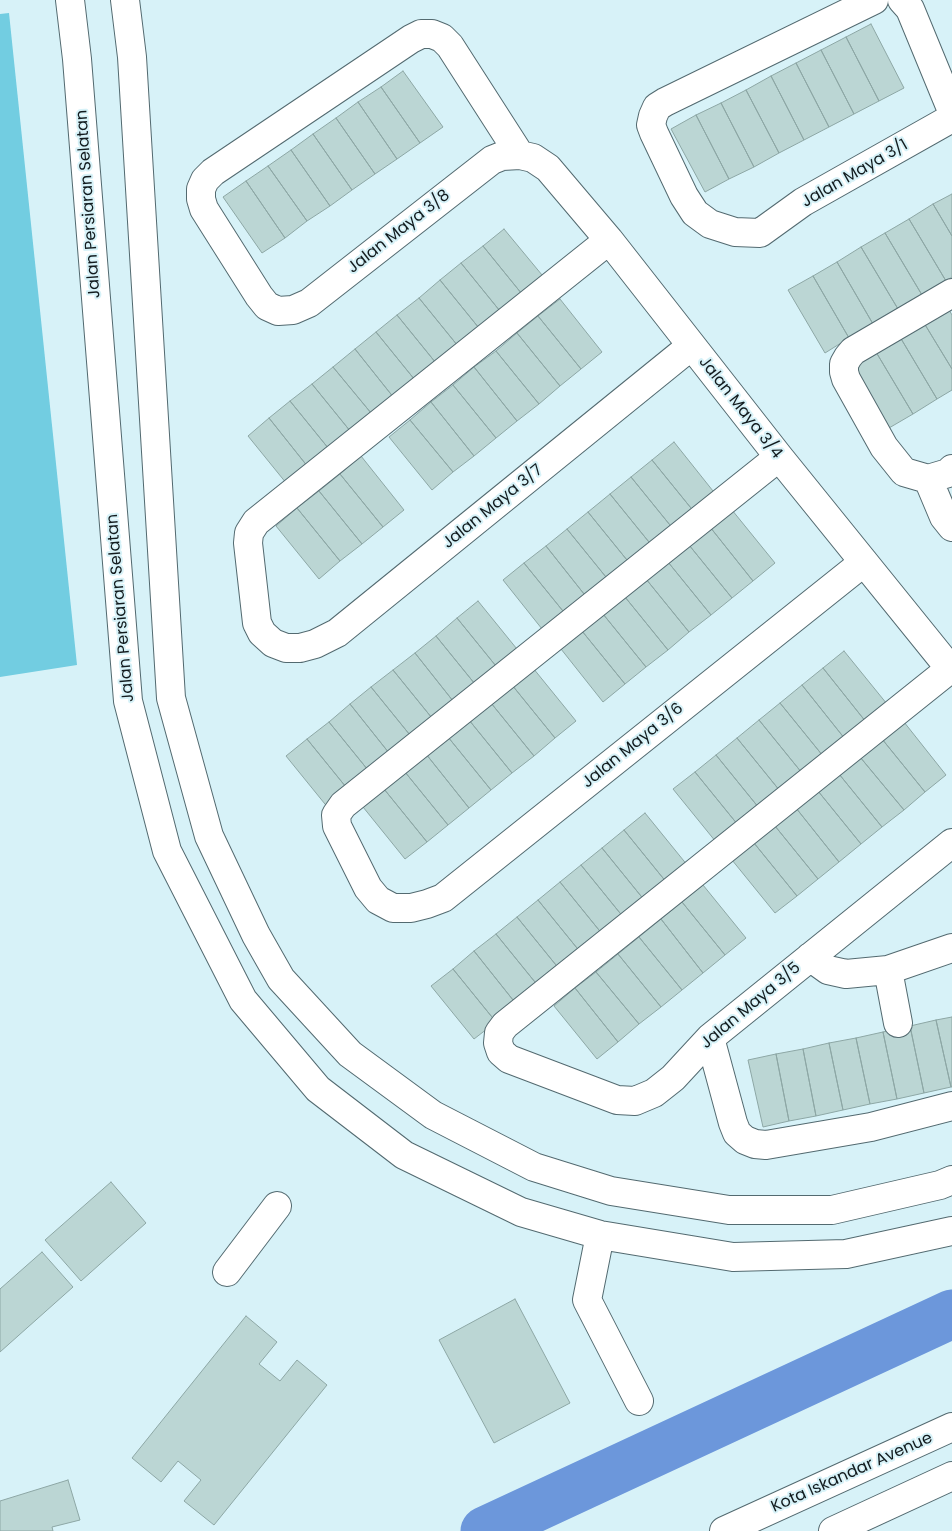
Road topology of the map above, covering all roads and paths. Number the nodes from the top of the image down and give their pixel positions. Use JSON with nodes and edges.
{"nodes":[{"id":1,"x":70,"y":0,"type":"edge"},
{"id":2,"x":125,"y":0,"type":"edge"},
{"id":3,"x":874,"y":0,"type":"edge"},
{"id":4,"x":902,"y":0,"type":"edge"},
{"id":5,"x":952,"y":111,"type":"edge"},
{"id":6,"x":952,"y":118,"type":"edge"},
{"id":7,"x":520,"y":155,"type":"junction"},
{"id":8,"x":609,"y":240,"type":"junction"},
{"id":9,"x":952,"y":293,"type":"edge"},
{"id":10,"x":692,"y":346,"type":"junction"},
{"id":11,"x":779,"y":457,"type":"junction"},
{"id":12,"x":943,"y":474,"type":"edge"},
{"id":13,"x":952,"y":527,"type":"edge"},
{"id":14,"x":864,"y":562,"type":"junction"},
{"id":15,"x":951,"y":670,"type":"edge"},
{"id":16,"x":952,"y":843,"type":"edge"},
{"id":17,"x":952,"y":948,"type":"edge"},
{"id":18,"x":810,"y":957,"type":"junction"},
{"id":19,"x":888,"y":970,"type":"junction"},
{"id":20,"x":898,"y":1023,"type":"dead end"},
{"id":21,"x":710,"y":1038,"type":"junction"},
{"id":22,"x":952,"y":1106,"type":"edge"},
{"id":23,"x":952,"y":1180,"type":"edge"},
{"id":24,"x":276,"y":1206,"type":"dead end"},
{"id":25,"x":952,"y":1231,"type":"edge"},
{"id":26,"x":600,"y":1235,"type":"junction"},
{"id":27,"x":227,"y":1272,"type":"dead end"},
{"id":28,"x":640,"y":1401,"type":"dead end"},
{"id":29,"x":952,"y":1427,"type":"edge"},
{"id":30,"x":952,"y":1476,"type":"edge"},
{"id":31,"x":724,"y":1531,"type":"edge"},
{"id":32,"x":833,"y":1531,"type":"edge"}],
"edges":[{"from":1,"to":26,"type":"main road","name":"Jalan Persiaran Selatan"},
{"from":2,"to":23,"type":"main road"},
{"from":3,"to":6,"type":"main road","name":"Jalan Maya 3/1"},
{"from":4,"to":5,"type":"main road"},
{"from":7,"to":7,"type":"main road","name":"Jalan Maya 3/8"},
{"from":7,"to":8,"type":"main road","name":"Jalan Maya 3/4"},
{"from":8,"to":10,"type":"main road","name":"Jalan Maya 3/4"},
{"from":8,"to":10,"type":"main road","name":"Jalan Maya 3/7"},
{"from":9,"to":12,"type":"main road"},
{"from":10,"to":11,"type":"main road","name":"Jalan Maya 3/4"},
{"from":11,"to":14,"type":"main road","name":"Jalan Maya 3/4"},
{"from":11,"to":14,"type":"main road","name":"Jalan Maya 3/6"},
{"from":12,"to":13,"type":"main road"},
{"from":14,"to":15,"type":"main road","name":"Jalan Maya 3/4"},
{"from":15,"to":21,"type":"main road","name":"Jalan Maya 3/5"},
{"from":16,"to":18,"type":"main road","name":"Jalan Maya 3/5"},
{"from":17,"to":19,"type":"main road","name":"Jalan Maya 3/5"},
{"from":18,"to":19,"type":"main road","name":"Jalan Maya 3/5"},
{"from":18,"to":21,"type":"main road","name":"Jalan Maya 3/5"},
{"from":19,"to":20,"type":"main road"},
{"from":21,"to":22,"type":"main road"},
{"from":24,"to":27,"type":"main road"},
{"from":25,"to":26,"type":"main road","name":"Jalan Persiaran Selatan"},
{"from":26,"to":28,"type":"main road"},
{"from":29,"to":31,"type":"main road","name":"Kota Iskandar Avenue"},
{"from":30,"to":32,"type":"main road"}]}
